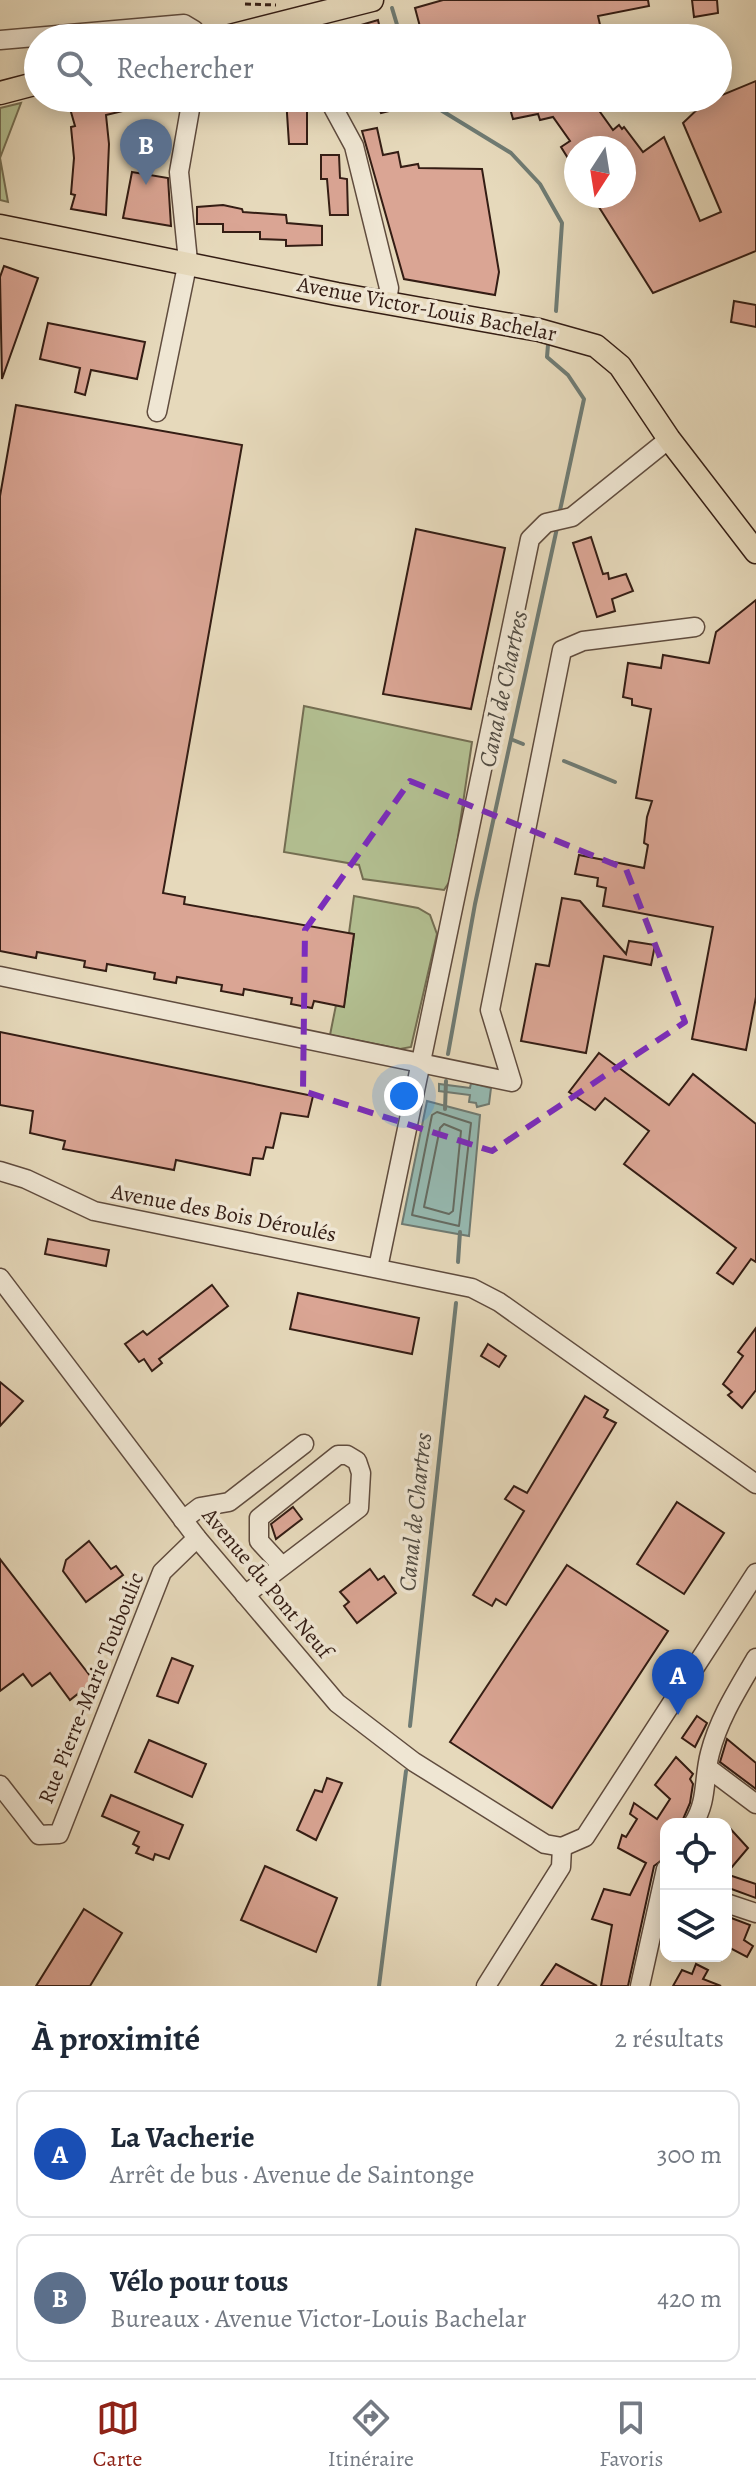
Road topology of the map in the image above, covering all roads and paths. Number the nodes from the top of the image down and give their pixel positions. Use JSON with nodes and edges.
{"nodes":[{"id":1,"x":372,"y":0,"type":"edge"},
{"id":2,"x":245,"y":4,"type":"dead end"},
{"id":3,"x":290,"y":21,"type":"edge"},
{"id":4,"x":24,"y":38,"type":"edge"},
{"id":5,"x":0,"y":40,"type":"edge"},
{"id":6,"x":24,"y":87,"type":"edge"},
{"id":7,"x":0,"y":93,"type":"edge"},
{"id":8,"x":190,"y":112,"type":"edge"},
{"id":9,"x":336,"y":112,"type":"edge"},
{"id":10,"x":0,"y":226,"type":"edge"},
{"id":11,"x":188,"y":261,"type":"junction"},
{"id":12,"x":387,"y":302,"type":"junction"},
{"id":13,"x":157,"y":412,"type":"dead end"},
{"id":14,"x":669,"y":439,"type":"junction"},
{"id":15,"x":756,"y":552,"type":"edge"},
{"id":16,"x":695,"y":627,"type":"dead end"},
{"id":17,"x":0,"y":976,"type":"edge"},
{"id":18,"x":420,"y":1064,"type":"junction"},
{"id":19,"x":0,"y":1171,"type":"edge"},
{"id":20,"x":378,"y":1268,"type":"junction"},
{"id":21,"x":0,"y":1278,"type":"edge"},
{"id":22,"x":304,"y":1444,"type":"dead end"},
{"id":23,"x":756,"y":1484,"type":"edge"},
{"id":24,"x":229,"y":1502,"type":"junction"},
{"id":25,"x":259,"y":1518,"type":"junction"},
{"id":26,"x":183,"y":1520,"type":"junction"},
{"id":27,"x":197,"y":1538,"type":"junction"},
{"id":28,"x":282,"y":1566,"type":"junction"},
{"id":29,"x":756,"y":1573,"type":"edge"},
{"id":30,"x":245,"y":1595,"type":"junction"},
{"id":31,"x":756,"y":1658,"type":"edge"},
{"id":32,"x":708,"y":1768,"type":"junction"},
{"id":33,"x":0,"y":1785,"type":"edge"},
{"id":34,"x":756,"y":1804,"type":"edge"},
{"id":35,"x":697,"y":1818,"type":"edge"},
{"id":36,"x":562,"y":1847,"type":"junction"},
{"id":37,"x":662,"y":1890,"type":"edge"},
{"id":38,"x":732,"y":1905,"type":"edge"},
{"id":39,"x":756,"y":1913,"type":"edge"},
{"id":40,"x":486,"y":1986,"type":"edge"},
{"id":41,"x":640,"y":1986,"type":"edge"}],
"edges":[{"from":1,"to":3,"type":"main road"},
{"from":2,"to":3,"type":"path"},
{"from":4,"to":5,"type":"street"},
{"from":6,"to":7,"type":"main road"},
{"from":8,"to":11,"type":"street"},
{"from":9,"to":12,"type":"street"},
{"from":10,"to":11,"type":"main road","name":"Avenue Victor-Louis Bachelar"},
{"from":11,"to":12,"type":"main road","name":"Avenue Victor-Louis Bachelar"},
{"from":11,"to":13,"type":"street"},
{"from":12,"to":14,"type":"main road","name":"Avenue Victor-Louis Bachelar"},
{"from":14,"to":15,"type":"main road","name":"Avenue Victor-Louis Bachelar"},
{"from":14,"to":18,"type":"street"},
{"from":16,"to":18,"type":"street"},
{"from":17,"to":18,"type":"street"},
{"from":18,"to":20,"type":"street"},
{"from":19,"to":20,"type":"street","name":"Avenue des Bois Déroulés"},
{"from":20,"to":23,"type":"street","name":"Avenue des Bois Déroulés"},
{"from":21,"to":26,"type":"street","name":"Avenue du Pont Neuf"},
{"from":22,"to":24,"type":"street"},
{"from":24,"to":25,"type":"street"},
{"from":24,"to":26,"type":"street"},
{"from":25,"to":28,"type":"street"},
{"from":25,"to":28,"type":"street"},
{"from":26,"to":27,"type":"street","name":"Avenue du Pont Neuf"},
{"from":27,"to":30,"type":"street","name":"Avenue du Pont Neuf"},
{"from":27,"to":33,"type":"street","name":"Rue Pierre-Marie Touboulic"},
{"from":28,"to":30,"type":"street"},
{"from":29,"to":36,"type":"street"},
{"from":30,"to":36,"type":"street","name":"Avenue du Pont Neuf"},
{"from":31,"to":32,"type":"street"},
{"from":32,"to":34,"type":"street"},
{"from":32,"to":35,"type":"street"},
{"from":36,"to":40,"type":"street"},
{"from":37,"to":41,"type":"street"},
{"from":38,"to":39,"type":"street"}]}
